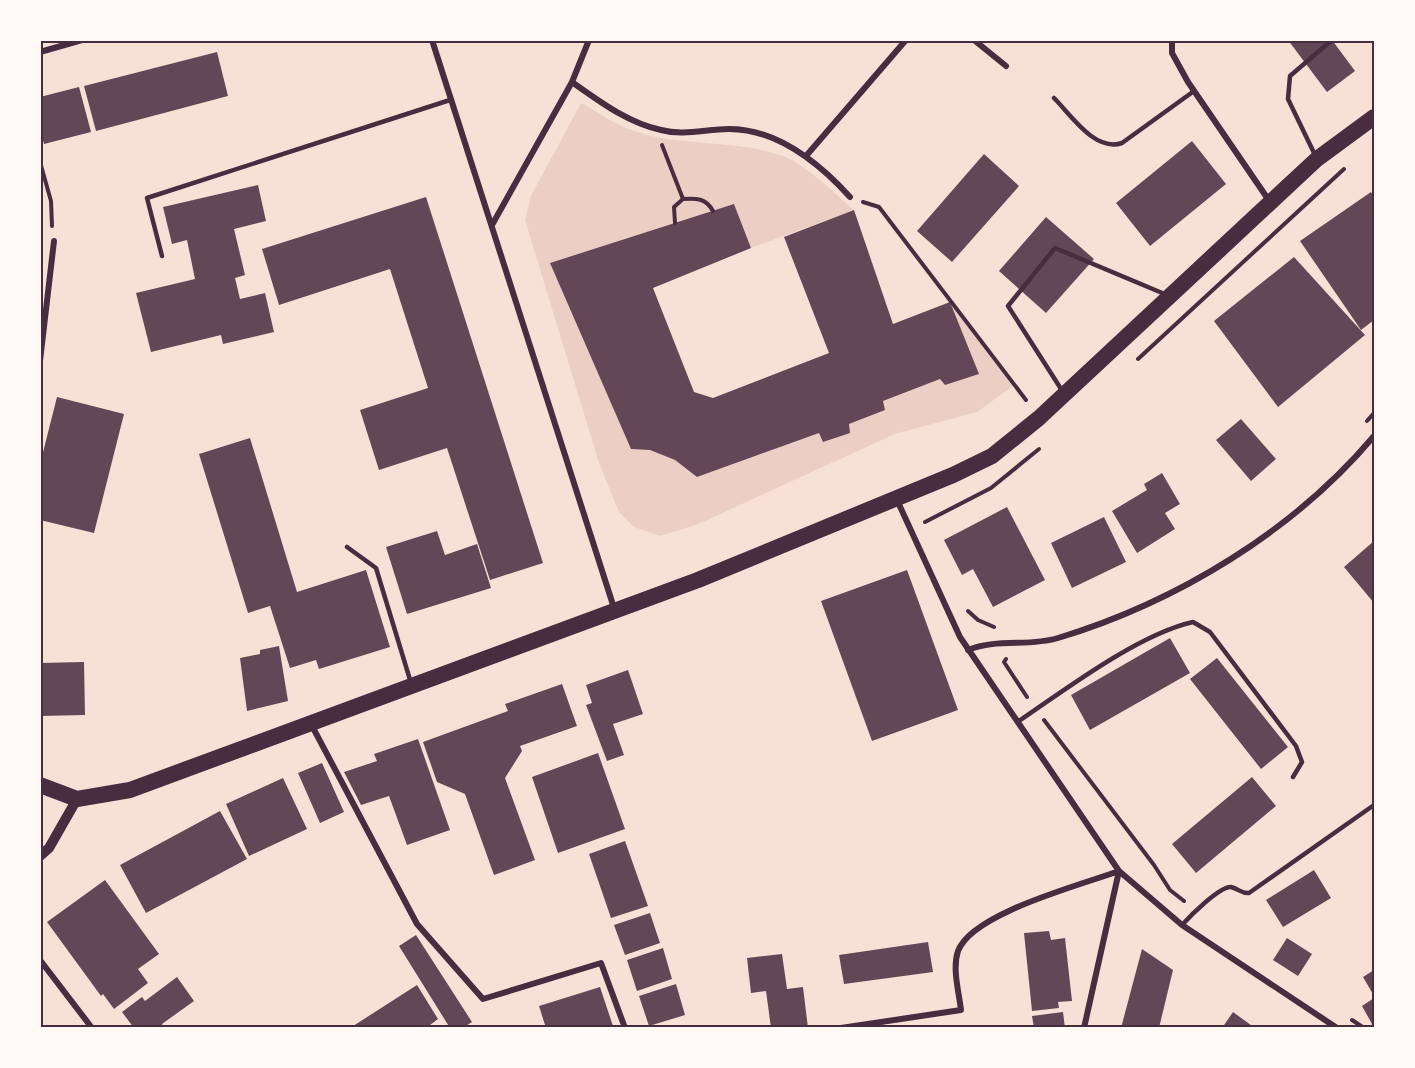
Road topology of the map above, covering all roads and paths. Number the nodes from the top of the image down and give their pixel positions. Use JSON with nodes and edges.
{"nodes":[{"id":1,"x":82,"y":40,"type":"edge"},
{"id":2,"x":432,"y":40,"type":"edge"},
{"id":3,"x":589,"y":40,"type":"edge"},
{"id":4,"x":906,"y":40,"type":"edge"},
{"id":5,"x":974,"y":40,"type":"edge"},
{"id":6,"x":1172,"y":40,"type":"edge"},
{"id":7,"x":1332,"y":40,"type":"edge"},
{"id":8,"x":40,"y":52,"type":"edge"},
{"id":9,"x":1006,"y":66,"type":"dead end"},
{"id":10,"x":572,"y":82,"type":"junction"},
{"id":11,"x":1194,"y":91,"type":"junction"},
{"id":12,"x":1054,"y":98,"type":"dead end"},
{"id":13,"x":450,"y":100,"type":"junction"},
{"id":14,"x":1374,"y":117,"type":"edge"},
{"id":15,"x":658,"y":130,"type":"junction"},
{"id":16,"x":806,"y":156,"type":"junction"},
{"id":17,"x":1317,"y":159,"type":"junction"},
{"id":18,"x":40,"y":162,"type":"edge"},
{"id":19,"x":1346,"y":167,"type":"dead end"},
{"id":20,"x":850,"y":197,"type":"joint"},
{"id":21,"x":683,"y":199,"type":"junction"},
{"id":22,"x":1271,"y":203,"type":"junction"},
{"id":23,"x":713,"y":211,"type":"dead end"},
{"id":24,"x":675,"y":223,"type":"dead end"},
{"id":25,"x":492,"y":225,"type":"junction"},
{"id":26,"x":54,"y":241,"type":"joint"},
{"id":27,"x":162,"y":256,"type":"dead end"},
{"id":28,"x":1169,"y":297,"type":"junction"},
{"id":29,"x":40,"y":361,"type":"edge"},
{"id":30,"x":1134,"y":362,"type":"dead end"},
{"id":31,"x":1065,"y":394,"type":"junction"},
{"id":32,"x":1374,"y":413,"type":"edge"},
{"id":33,"x":1039,"y":417,"type":"junction"},
{"id":34,"x":1360,"y":428,"type":"dead end"},
{"id":35,"x":1374,"y":436,"type":"edge"},
{"id":36,"x":1047,"y":442,"type":"dead end"},
{"id":37,"x":895,"y":497,"type":"junction"},
{"id":38,"x":924,"y":527,"type":"dead end"},
{"id":39,"x":348,"y":547,"type":"dead end"},
{"id":40,"x":964,"y":608,"type":"dead end"},
{"id":41,"x":614,"y":611,"type":"junction"},
{"id":42,"x":1003,"y":630,"type":"dead end"},
{"id":43,"x":968,"y":650,"type":"junction"},
{"id":44,"x":1011,"y":657,"type":"dead end"},
{"id":45,"x":412,"y":686,"type":"junction"},
{"id":46,"x":1036,"y":709,"type":"junction"},
{"id":47,"x":1019,"y":721,"type":"junction"},
{"id":48,"x":310,"y":723,"type":"junction"},
{"id":49,"x":1293,"y":777,"type":"dead end"},
{"id":50,"x":40,"y":785,"type":"edge"},
{"id":51,"x":77,"y":799,"type":"junction"},
{"id":52,"x":1374,"y":805,"type":"edge"},
{"id":53,"x":40,"y":856,"type":"edge"},
{"id":54,"x":1119,"y":871,"type":"junction"},
{"id":55,"x":1196,"y":910,"type":"junction"},
{"id":56,"x":1182,"y":925,"type":"junction"},
{"id":57,"x":40,"y":960,"type":"edge"},
{"id":58,"x":92,"y":1028,"type":"edge"},
{"id":59,"x":625,"y":1028,"type":"edge"},
{"id":60,"x":841,"y":1028,"type":"edge"},
{"id":61,"x":1084,"y":1028,"type":"edge"},
{"id":62,"x":1336,"y":1028,"type":"edge"}],
"edges":[{"from":1,"to":8,"type":"street"},
{"from":2,"to":13,"type":"street"},
{"from":3,"to":10,"type":"street"},
{"from":4,"to":16,"type":"street"},
{"from":5,"to":9,"type":"street"},
{"from":6,"to":11,"type":"street"},
{"from":7,"to":17,"type":"lane"},
{"from":10,"to":15,"type":"street"},
{"from":10,"to":25,"type":"street"},
{"from":11,"to":12,"type":"lane"},
{"from":11,"to":22,"type":"street"},
{"from":13,"to":25,"type":"street"},
{"from":13,"to":27,"type":"lane"},
{"from":14,"to":17,"type":"highway"},
{"from":15,"to":16,"type":"street"},
{"from":15,"to":21,"type":"path"},
{"from":16,"to":20,"type":"street"},
{"from":17,"to":22,"type":"highway"},
{"from":18,"to":26,"type":"path"},
{"from":19,"to":30,"type":"path"},
{"from":20,"to":33,"type":"path"},
{"from":21,"to":23,"type":"path"},
{"from":21,"to":24,"type":"path"},
{"from":22,"to":28,"type":"highway"},
{"from":25,"to":41,"type":"street"},
{"from":26,"to":29,"type":"street"},
{"from":28,"to":31,"type":"highway"},
{"from":28,"to":31,"type":"lane"},
{"from":31,"to":33,"type":"highway"},
{"from":32,"to":34,"type":"path"},
{"from":33,"to":37,"type":"highway"},
{"from":35,"to":43,"type":"street"},
{"from":36,"to":38,"type":"path"},
{"from":37,"to":41,"type":"highway"},
{"from":37,"to":43,"type":"street"},
{"from":39,"to":45,"type":"lane"},
{"from":40,"to":42,"type":"path"},
{"from":41,"to":45,"type":"highway"},
{"from":43,"to":47,"type":"street"},
{"from":44,"to":46,"type":"path"},
{"from":45,"to":48,"type":"highway"},
{"from":46,"to":47,"type":"lane"},
{"from":46,"to":49,"type":"lane"},
{"from":46,"to":55,"type":"path"},
{"from":47,"to":54,"type":"street"},
{"from":48,"to":51,"type":"highway"},
{"from":48,"to":59,"type":"street"},
{"from":50,"to":51,"type":"highway"},
{"from":51,"to":53,"type":"street"},
{"from":52,"to":55,"type":"lane"},
{"from":54,"to":56,"type":"street"},
{"from":54,"to":60,"type":"street"},
{"from":54,"to":61,"type":"street"},
{"from":55,"to":56,"type":"lane"},
{"from":56,"to":62,"type":"street"},
{"from":57,"to":58,"type":"street"}]}
